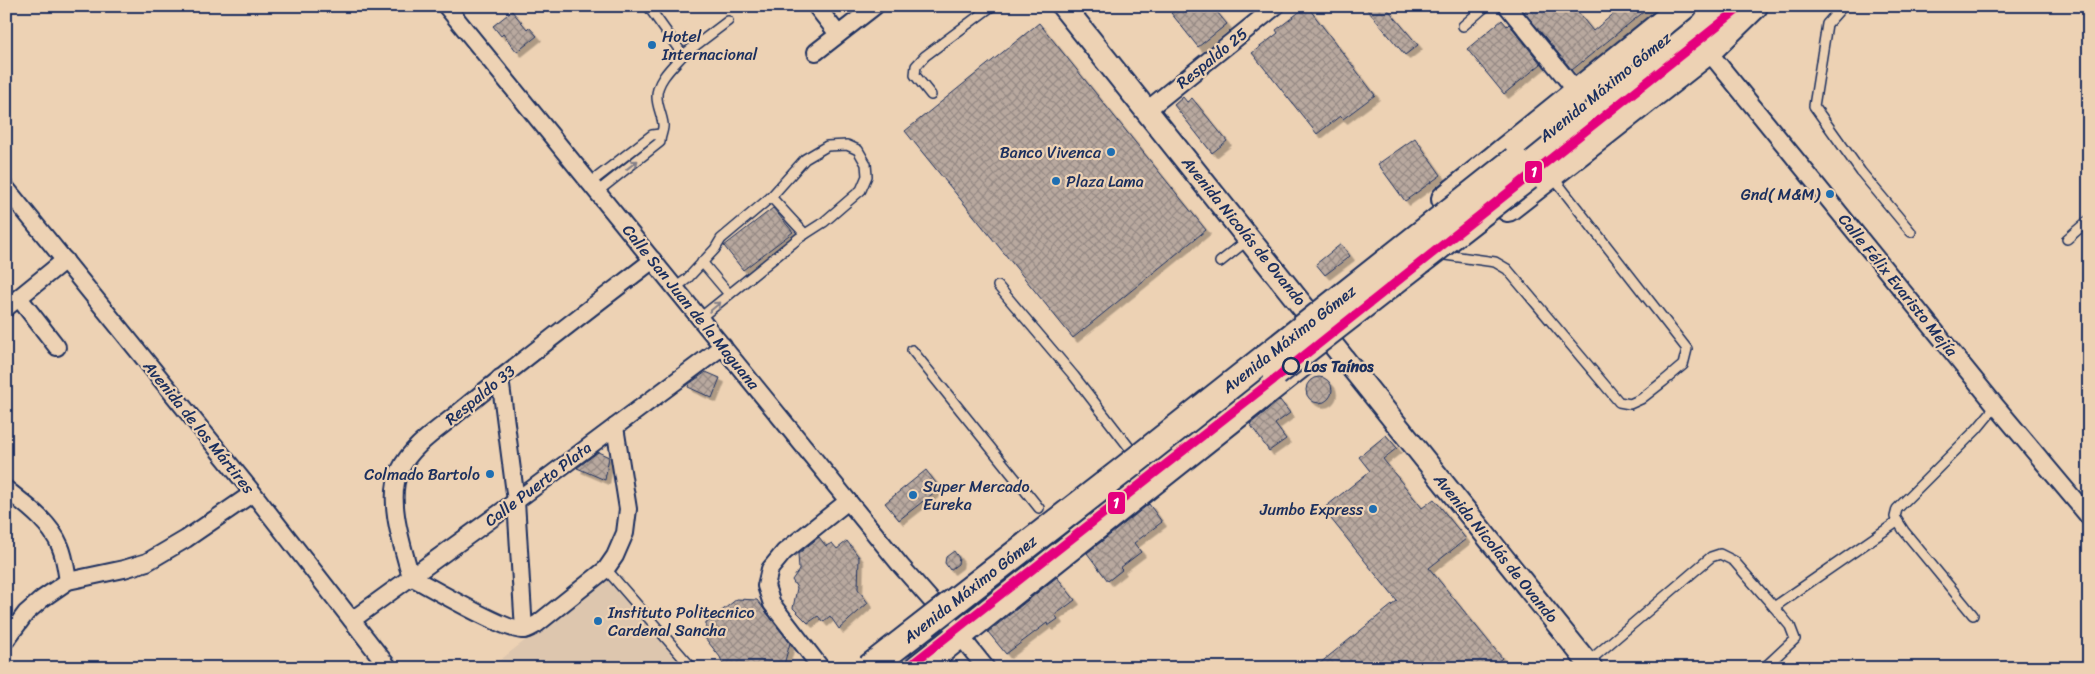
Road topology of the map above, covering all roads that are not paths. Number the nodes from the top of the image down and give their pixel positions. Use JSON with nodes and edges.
{"nodes":[{"id":1,"x":446,"y":6,"type":"edge"},
{"id":2,"x":648,"y":6,"type":"edge"},
{"id":3,"x":816,"y":6,"type":"edge"},
{"id":4,"x":874,"y":6,"type":"edge"},
{"id":5,"x":992,"y":6,"type":"edge"},
{"id":6,"x":1063,"y":6,"type":"edge"},
{"id":7,"x":1276,"y":6,"type":"edge"},
{"id":8,"x":1486,"y":6,"type":"edge"},
{"id":9,"x":1507,"y":6,"type":"edge"},
{"id":10,"x":1705,"y":6,"type":"edge"},
{"id":11,"x":1742,"y":6,"type":"edge"},
{"id":12,"x":1754,"y":6,"type":"edge"},
{"id":13,"x":1839,"y":8,"type":"edge"},
{"id":14,"x":1676,"y":9,"type":"edge"},
{"id":15,"x":728,"y":21,"type":"dead end"},
{"id":16,"x":1463,"y":26,"type":"dead end"},
{"id":17,"x":838,"y":34,"type":"junction"},
{"id":18,"x":1708,"y":51,"type":"junction"},
{"id":19,"x":816,"y":52,"type":"dead end"},
{"id":20,"x":684,"y":55,"type":"junction"},
{"id":21,"x":1577,"y":92,"type":"junction"},
{"id":22,"x":931,"y":95,"type":"dead end"},
{"id":23,"x":1147,"y":110,"type":"junction"},
{"id":24,"x":1531,"y":171,"type":"junction"},
{"id":25,"x":594,"y":187,"type":"junction"},
{"id":26,"x":6,"y":188,"type":"edge"},
{"id":27,"x":771,"y":197,"type":"junction"},
{"id":28,"x":2089,"y":220,"type":"edge"},
{"id":29,"x":1911,"y":232,"type":"dead end"},
{"id":30,"x":805,"y":234,"type":"junction"},
{"id":31,"x":1249,"y":238,"type":"junction"},
{"id":32,"x":2068,"y":239,"type":"dead end"},
{"id":33,"x":1445,"y":255,"type":"junction"},
{"id":34,"x":65,"y":260,"type":"junction"},
{"id":35,"x":653,"y":260,"type":"junction"},
{"id":36,"x":702,"y":262,"type":"junction"},
{"id":37,"x":1220,"y":262,"type":"dead end"},
{"id":38,"x":998,"y":286,"type":"dead end"},
{"id":39,"x":676,"y":288,"type":"junction"},
{"id":40,"x":730,"y":294,"type":"junction"},
{"id":41,"x":12,"y":303,"type":"edge"},
{"id":42,"x":1307,"y":310,"type":"junction"},
{"id":43,"x":700,"y":318,"type":"junction"},
{"id":44,"x":1330,"y":341,"type":"junction"},
{"id":45,"x":723,"y":346,"type":"junction"},
{"id":46,"x":56,"y":347,"type":"dead end"},
{"id":47,"x":912,"y":350,"type":"dead end"},
{"id":48,"x":500,"y":378,"type":"junction"},
{"id":49,"x":1996,"y":406,"type":"junction"},
{"id":50,"x":615,"y":427,"type":"junction"},
{"id":51,"x":1132,"y":451,"type":"junction"},
{"id":52,"x":6,"y":489,"type":"edge"},
{"id":53,"x":253,"y":493,"type":"junction"},
{"id":54,"x":516,"y":501,"type":"junction"},
{"id":55,"x":848,"y":501,"type":"junction"},
{"id":56,"x":1039,"y":508,"type":"dead end"},
{"id":57,"x":2089,"y":517,"type":"edge"},
{"id":58,"x":1897,"y":522,"type":"junction"},
{"id":59,"x":606,"y":569,"type":"junction"},
{"id":60,"x":411,"y":577,"type":"junction"},
{"id":61,"x":68,"y":581,"type":"junction"},
{"id":62,"x":937,"y":607,"type":"junction"},
{"id":63,"x":1774,"y":607,"type":"junction"},
{"id":64,"x":1973,"y":614,"type":"dead end"},
{"id":65,"x":352,"y":620,"type":"junction"},
{"id":66,"x":524,"y":630,"type":"junction"},
{"id":67,"x":960,"y":636,"type":"junction"},
{"id":68,"x":6,"y":640,"type":"edge"},
{"id":69,"x":1590,"y":665,"type":"edge"},
{"id":70,"x":390,"y":668,"type":"edge"},
{"id":71,"x":692,"y":668,"type":"edge"},
{"id":72,"x":822,"y":668,"type":"edge"},
{"id":73,"x":858,"y":668,"type":"edge"},
{"id":74,"x":869,"y":668,"type":"edge"},
{"id":75,"x":896,"y":668,"type":"edge"},
{"id":76,"x":918,"y":668,"type":"edge"},
{"id":77,"x":986,"y":668,"type":"edge"},
{"id":78,"x":1764,"y":668,"type":"edge"}],
"edges":[{"from":1,"to":25,"type":"street","name":"Calle San Juan de la Maguana"},
{"from":2,"to":20,"type":"lane"},
{"from":3,"to":17,"type":"street"},
{"from":4,"to":17,"type":"street"},
{"from":5,"to":22,"type":"lane"},
{"from":6,"to":23,"type":"main road","name":"Avenida Nicolás de Ovando"},
{"from":7,"to":23,"type":"street","name":"Respaldo 25"},
{"from":8,"to":16,"type":"lane"},
{"from":9,"to":21,"type":"street"},
{"from":10,"to":24,"type":"main road","name":"Avenida Máximo Gómez"},
{"from":11,"to":24,"type":"main road","name":"Avenida Máximo Gómez"},
{"from":12,"to":18,"type":"main road"},
{"from":13,"to":29,"type":"lane"},
{"from":14,"to":21,"type":"main road"},
{"from":15,"to":20,"type":"lane"},
{"from":17,"to":19,"type":"street"},
{"from":18,"to":24,"type":"main road"},
{"from":18,"to":49,"type":"street","name":"Calle Félix Evaristo Mejía"},
{"from":20,"to":25,"type":"lane"},
{"from":21,"to":42,"type":"main road"},
{"from":23,"to":31,"type":"main road","name":"Avenida Nicolás de Ovando"},
{"from":24,"to":33,"type":"main road"},
{"from":24,"to":33,"type":"lane"},
{"from":24,"to":74,"type":"main road","name":"Avenida Máximo Gómez","bridge":true},
{"from":24,"to":75,"type":"main road","name":"Avenida Máximo Gómez","bridge":true},
{"from":25,"to":35,"type":"street","name":"Calle San Juan de la Maguana"},
{"from":26,"to":34,"type":"street","name":"Avenida de los Mártires"},
{"from":27,"to":30,"type":"lane"},
{"from":27,"to":30,"type":"lane"},
{"from":27,"to":36,"type":"lane"},
{"from":28,"to":32,"type":"lane"},
{"from":30,"to":40,"type":"lane"},
{"from":31,"to":37,"type":"lane"},
{"from":31,"to":42,"type":"main road","name":"Avenida Nicolás de Ovando"},
{"from":33,"to":44,"type":"main road"},
{"from":34,"to":41,"type":"street"},
{"from":34,"to":53,"type":"street","name":"Avenida de los Mártires"},
{"from":35,"to":39,"type":"street","name":"Calle San Juan de la Maguana"},
{"from":35,"to":48,"type":"street","name":"Respaldo 33"},
{"from":36,"to":39,"type":"lane"},
{"from":36,"to":40,"type":"lane"},
{"from":38,"to":51,"type":"lane"},
{"from":39,"to":43,"type":"street","name":"Calle San Juan de la Maguana"},
{"from":43,"to":40,"type":"lane","one_way":true},
{"from":41,"to":46,"type":"street"},
{"from":42,"to":44,"type":"main road","name":"Avenida Nicolás de Ovando"},
{"from":42,"to":51,"type":"main road"},
{"from":43,"to":45,"type":"street","name":"Calle San Juan de la Maguana"},
{"from":44,"to":67,"type":"main road"},
{"from":44,"to":69,"type":"street","name":"Avenida Nicolás de Ovando"},
{"from":45,"to":50,"type":"street","name":"Calle Puerto Plata"},
{"from":45,"to":55,"type":"street","name":"Calle San Juan de la Maguana"},
{"from":47,"to":56,"type":"lane"},
{"from":48,"to":54,"type":"street"},
{"from":48,"to":60,"type":"street","name":"Respaldo 33"},
{"from":49,"to":57,"type":"street","name":"Calle Félix Evaristo Mejía"},
{"from":49,"to":58,"type":"lane"},
{"from":50,"to":54,"type":"street","name":"Calle Puerto Plata"},
{"from":50,"to":59,"type":"street"},
{"from":51,"to":62,"type":"main road"},
{"from":52,"to":61,"type":"street"},
{"from":53,"to":61,"type":"street"},
{"from":53,"to":65,"type":"street","name":"Avenida de los Mártires"},
{"from":54,"to":60,"type":"street","name":"Calle Puerto Plata"},
{"from":54,"to":66,"type":"street"},
{"from":55,"to":62,"type":"street","name":"Calle San Juan de la Maguana"},
{"from":55,"to":72,"type":"street"},
{"from":58,"to":63,"type":"lane"},
{"from":58,"to":64,"type":"lane"},
{"from":59,"to":66,"type":"street"},
{"from":59,"to":71,"type":"lane"},
{"from":60,"to":65,"type":"street","name":"Calle Puerto Plata"},
{"from":60,"to":66,"type":"street"},
{"from":61,"to":68,"type":"street"},
{"from":62,"to":67,"type":"street","name":"Calle San Juan de la Maguana"},
{"from":62,"to":73,"type":"main road"},
{"from":63,"to":69,"type":"lane"},
{"from":63,"to":78,"type":"lane"},
{"from":65,"to":70,"type":"street","name":"Avenida de los Mártires"},
{"from":67,"to":76,"type":"main road"},
{"from":67,"to":77,"type":"street"}]}
